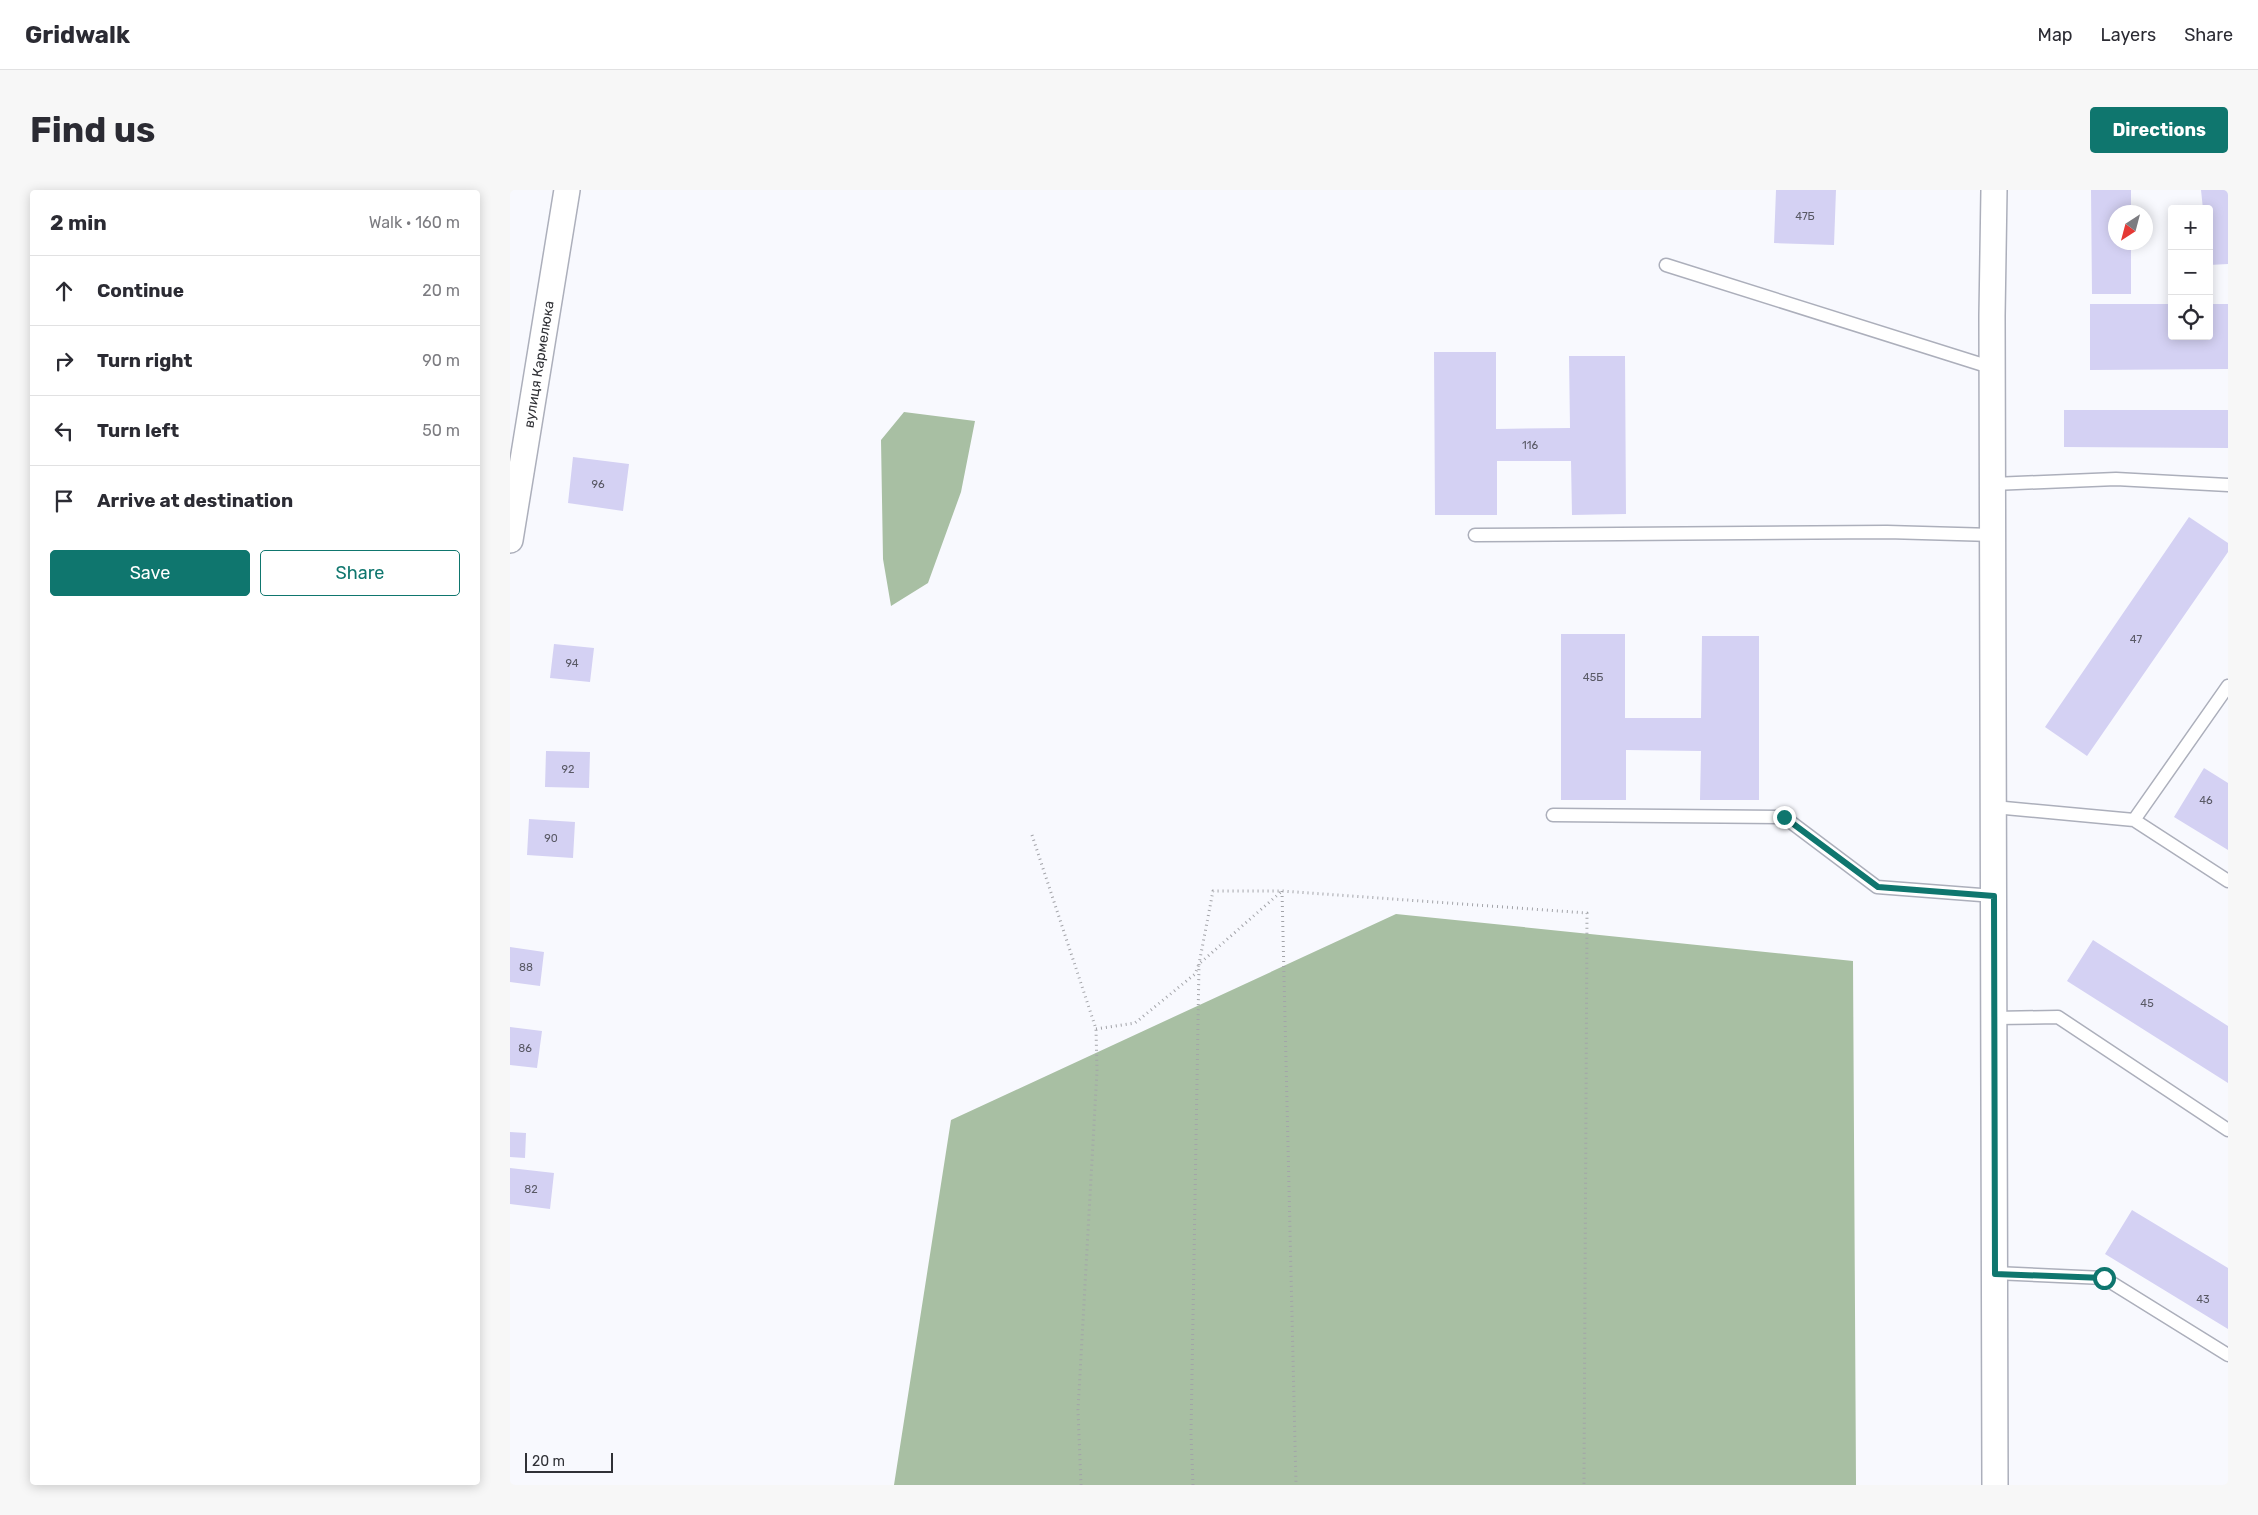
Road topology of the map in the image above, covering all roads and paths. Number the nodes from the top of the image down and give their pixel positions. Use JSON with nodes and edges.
{"nodes":[{"id":1,"x":567,"y":190,"type":"edge"},
{"id":2,"x":1994,"y":190,"type":"edge"},
{"id":3,"x":1666,"y":265,"type":"dead end"},
{"id":4,"x":1993,"y":368,"type":"junction"},
{"id":5,"x":1993,"y":484,"type":"junction"},
{"id":6,"x":2228,"y":485,"type":"edge"},
{"id":7,"x":1475,"y":535,"type":"dead end"},
{"id":8,"x":1993,"y":535,"type":"junction"},
{"id":9,"x":510,"y":540,"type":"edge"},
{"id":10,"x":2228,"y":686,"type":"edge"},
{"id":11,"x":1994,"y":806,"type":"junction"},
{"id":12,"x":1553,"y":814,"type":"dead end"},
{"id":13,"x":2134,"y":820,"type":"junction"},
{"id":14,"x":1032,"y":835,"type":"dead end"},
{"id":15,"x":2228,"y":881,"type":"edge"},
{"id":16,"x":1282,"y":891,"type":"junction"},
{"id":17,"x":1994,"y":896,"type":"junction"},
{"id":18,"x":1199,"y":964,"type":"junction"},
{"id":19,"x":1994,"y":1018,"type":"junction"},
{"id":20,"x":1096,"y":1030,"type":"junction"},
{"id":21,"x":2228,"y":1130,"type":"edge"},
{"id":22,"x":1995,"y":1274,"type":"junction"},
{"id":23,"x":2228,"y":1355,"type":"edge"},
{"id":24,"x":1081,"y":1485,"type":"edge"},
{"id":25,"x":1193,"y":1485,"type":"edge"},
{"id":26,"x":1296,"y":1485,"type":"edge"},
{"id":27,"x":1584,"y":1485,"type":"edge"},
{"id":28,"x":1995,"y":1485,"type":"edge"}],
"edges":[{"from":1,"to":9,"type":"street","name":"вулиця Кармелюка"},
{"from":2,"to":4,"type":"street"},
{"from":3,"to":4,"type":"lane"},
{"from":4,"to":5,"type":"street"},
{"from":5,"to":6,"type":"lane"},
{"from":5,"to":8,"type":"street"},
{"from":7,"to":8,"type":"lane"},
{"from":8,"to":11,"type":"street"},
{"from":10,"to":13,"type":"lane"},
{"from":11,"to":13,"type":"lane"},
{"from":11,"to":17,"type":"street"},
{"from":12,"to":17,"type":"lane"},
{"from":13,"to":15,"type":"lane"},
{"from":14,"to":20,"type":"path"},
{"from":16,"to":18,"type":"path"},
{"from":16,"to":18,"type":"path"},
{"from":16,"to":26,"type":"path"},
{"from":16,"to":27,"type":"path"},
{"from":17,"to":19,"type":"street"},
{"from":18,"to":20,"type":"path"},
{"from":18,"to":25,"type":"path"},
{"from":19,"to":21,"type":"lane"},
{"from":19,"to":22,"type":"street"},
{"from":20,"to":24,"type":"path"},
{"from":22,"to":23,"type":"lane"},
{"from":22,"to":28,"type":"street"}]}
